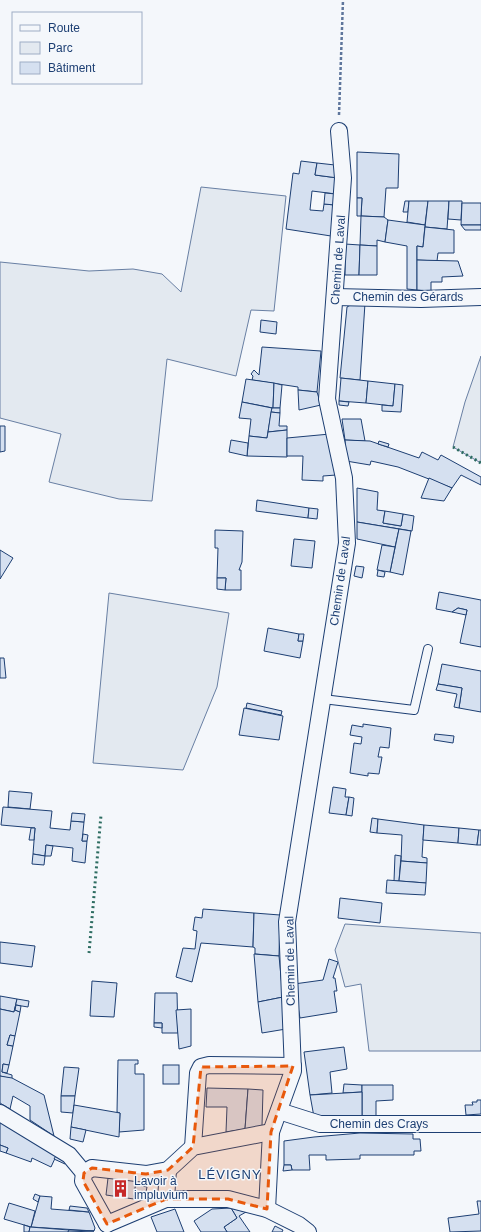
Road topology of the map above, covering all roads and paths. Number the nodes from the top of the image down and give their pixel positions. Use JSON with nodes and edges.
{"nodes":[{"id":1,"x":343,"y":0,"type":"edge"},
{"id":2,"x":339,"y":131,"type":"joint"},
{"id":3,"x":336,"y":297,"type":"junction"},
{"id":4,"x":481,"y":297,"type":"edge"},
{"id":5,"x":428,"y":649,"type":"dead end"},
{"id":6,"x":323,"y":699,"type":"junction"},
{"id":7,"x":293,"y":1066,"type":"junction"},
{"id":8,"x":279,"y":1111,"type":"junction"},
{"id":9,"x":0,"y":1113,"type":"edge"},
{"id":10,"x":481,"y":1124,"type":"edge"},
{"id":11,"x":271,"y":1132,"type":"junction"},
{"id":12,"x":193,"y":1147,"type":"junction"},
{"id":13,"x":168,"y":1170,"type":"junction"},
{"id":14,"x":84,"y":1173,"type":"junction"},
{"id":15,"x":166,"y":1199,"type":"junction"},
{"id":16,"x":267,"y":1209,"type":"junction"},
{"id":17,"x":105,"y":1228,"type":"edge"},
{"id":18,"x":308,"y":1232,"type":"edge"}],
"edges":[{"from":1,"to":2,"type":"path"},
{"from":2,"to":3,"type":"street","name":"Chemin de Laval"},
{"from":3,"to":4,"type":"street","name":"Chemin des Gérards"},
{"from":3,"to":6,"type":"street","name":"Chemin de Laval"},
{"from":5,"to":6,"type":"lane"},
{"from":6,"to":7,"type":"street","name":"Chemin de Laval"},
{"from":7,"to":8,"type":"street","name":"Chemin de Laval"},
{"from":7,"to":12,"type":"street"},
{"from":8,"to":10,"type":"street","name":"Chemin des Crays"},
{"from":8,"to":11,"type":"street","name":"Chemin de Laval"},
{"from":9,"to":14,"type":"street"},
{"from":11,"to":12,"type":"street"},
{"from":11,"to":16,"type":"street","name":"Chemin de Laval"},
{"from":12,"to":13,"type":"street"},
{"from":13,"to":14,"type":"street"},
{"from":13,"to":15,"type":"street"},
{"from":14,"to":17,"type":"street"},
{"from":15,"to":16,"type":"street"},
{"from":15,"to":17,"type":"street"},
{"from":16,"to":18,"type":"street"}]}
